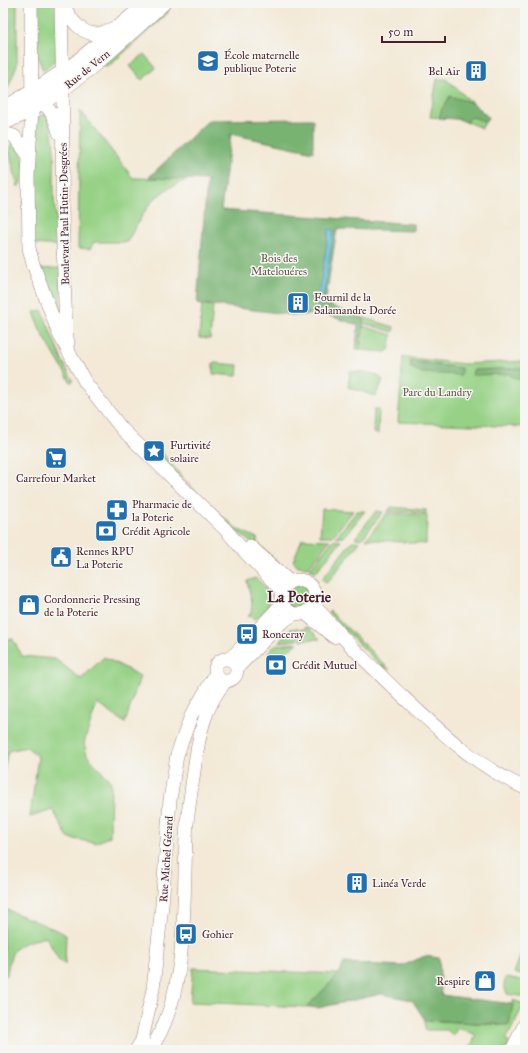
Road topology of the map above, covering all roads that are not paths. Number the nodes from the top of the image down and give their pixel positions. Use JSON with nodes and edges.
{"nodes":[{"id":1,"x":31,"y":3,"type":"edge"},
{"id":2,"x":62,"y":3,"type":"edge"},
{"id":3,"x":148,"y":3,"type":"edge"},
{"id":4,"x":163,"y":3,"type":"edge"},
{"id":5,"x":121,"y":25,"type":"junction"},
{"id":6,"x":31,"y":46,"type":"junction"},
{"id":7,"x":56,"y":77,"type":"junction"},
{"id":8,"x":63,"y":89,"type":"junction"},
{"id":9,"x":35,"y":101,"type":"junction"},
{"id":10,"x":3,"y":109,"type":"edge"},
{"id":11,"x":3,"y":123,"type":"edge"},
{"id":12,"x":3,"y":134,"type":"edge"},
{"id":13,"x":62,"y":145,"type":"junction"},
{"id":14,"x":29,"y":156,"type":"junction"},
{"id":15,"x":71,"y":354,"type":"junction"},
{"id":16,"x":285,"y":592,"type":"junction"},
{"id":17,"x":314,"y":604,"type":"junction"},
{"id":18,"x":299,"y":614,"type":"junction"},
{"id":19,"x":232,"y":663,"type":"junction"},
{"id":20,"x":378,"y":674,"type":"junction"},
{"id":21,"x":220,"y":678,"type":"junction"},
{"id":22,"x":500,"y":776,"type":"junction"},
{"id":23,"x":525,"y":781,"type":"edge"},
{"id":24,"x":525,"y":788,"type":"edge"},
{"id":25,"x":525,"y":1024,"type":"edge"},
{"id":26,"x":136,"y":1050,"type":"edge"},
{"id":27,"x":150,"y":1050,"type":"edge"},
{"id":28,"x":512,"y":1050,"type":"edge"}],
"edges":[{"from":1,"to":6,"type":"main road"},
{"from":2,"to":5,"type":"main road"},
{"from":2,"to":7,"type":"main road","name":"Boulevard Paul Hutin-Desgrées"},
{"from":3,"to":5,"type":"main road","name":"Rue de Vern"},
{"from":4,"to":8,"type":"main road","name":"Rue de Vern"},
{"from":5,"to":7,"type":"main road","name":"Rue de Vern"},
{"from":6,"to":7,"type":"main road"},
{"from":6,"to":9,"type":"main road","name":"Boulevard Paul Hutin-Desgrées"},
{"from":7,"to":8,"type":"main road","name":"Boulevard Paul Hutin-Desgrées"},
{"from":7,"to":9,"type":"main road","name":"Rue de Vern"},
{"from":8,"to":9,"type":"main road","name":"Rue de Vern"},
{"from":8,"to":13,"type":"main road","name":"Boulevard Paul Hutin-Desgrées"},
{"from":9,"to":10,"type":"main road","name":"Rue de Vern"},
{"from":9,"to":11,"type":"main road","name":"Rue de Vern"},
{"from":9,"to":13,"type":"main road"},
{"from":9,"to":14,"type":"main road","name":"Boulevard Paul Hutin-Desgrées"},
{"from":12,"to":14,"type":"main road"},
{"from":13,"to":15,"type":"main road","name":"Boulevard Paul Hutin-Desgrées"},
{"from":14,"to":15,"type":"main road","name":"Boulevard Paul Hutin-Desgrées"},
{"from":15,"to":16,"type":"main road","name":"Boulevard Paul Hutin-Desgrées"},
{"from":16,"to":17,"type":"main road"},
{"from":16,"to":18,"type":"main road"},
{"from":16,"to":19,"type":"main road","name":"Rue Michel Gérard"},
{"from":17,"to":18,"type":"main road"},
{"from":17,"to":20,"type":"main road"},
{"from":18,"to":19,"type":"main road","name":"Rue Michel Gérard"},
{"from":18,"to":20,"type":"main road"},
{"from":19,"to":21,"type":"main road","name":"Rue Michel Gérard"},
{"from":19,"to":21,"type":"main road","name":"Rue Michel Gérard"},
{"from":20,"to":22,"type":"main road"},
{"from":21,"to":26,"type":"main road","name":"Rue Michel Gérard"},
{"from":21,"to":27,"type":"main road","name":"Rue Michel Gérard"},
{"from":22,"to":23,"type":"main road"},
{"from":22,"to":24,"type":"main road"},
{"from":25,"to":28,"type":"main road"}]}
